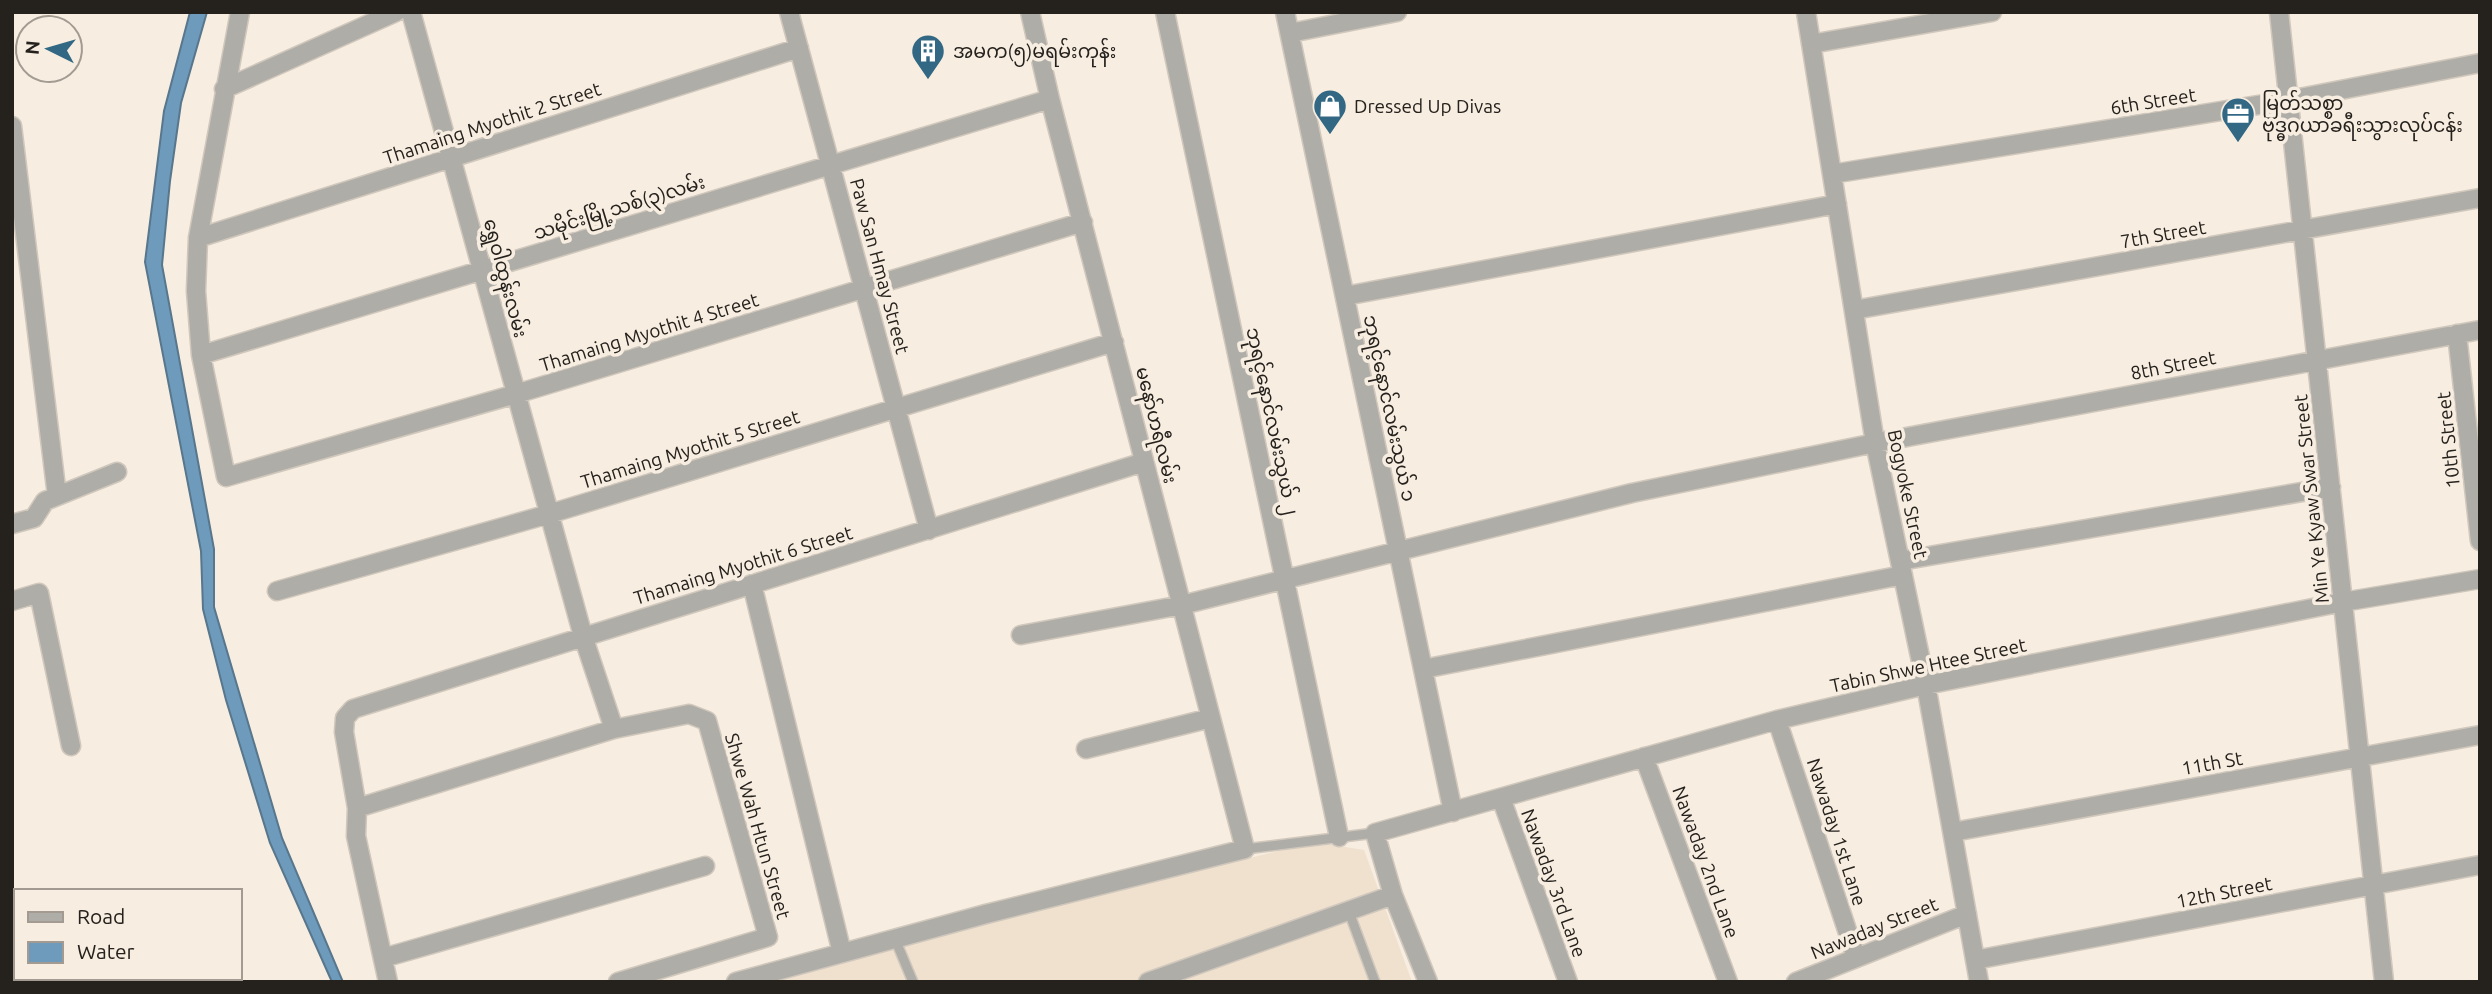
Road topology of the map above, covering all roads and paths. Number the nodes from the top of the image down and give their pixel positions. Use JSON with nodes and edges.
{"nodes":[{"id":1,"x":240,"y":12,"type":"edge"},
{"id":2,"x":396,"y":12,"type":"edge"},
{"id":3,"x":411,"y":12,"type":"edge"},
{"id":4,"x":789,"y":12,"type":"edge"},
{"id":5,"x":1030,"y":12,"type":"edge"},
{"id":6,"x":1165,"y":12,"type":"edge"},
{"id":7,"x":1285,"y":12,"type":"edge"},
{"id":8,"x":1397,"y":12,"type":"edge"},
{"id":9,"x":1806,"y":12,"type":"edge"},
{"id":10,"x":1992,"y":12,"type":"edge"},
{"id":11,"x":2279,"y":12,"type":"edge"},
{"id":12,"x":1290,"y":33,"type":"junction"},
{"id":13,"x":1811,"y":44,"type":"junction"},
{"id":14,"x":799,"y":48,"type":"junction"},
{"id":15,"x":2480,"y":63,"type":"edge"},
{"id":16,"x":224,"y":89,"type":"junction"},
{"id":17,"x":1049,"y":99,"type":"junction"},
{"id":18,"x":2289,"y":100,"type":"junction"},
{"id":19,"x":12,"y":126,"type":"edge"},
{"id":20,"x":451,"y":158,"type":"junction"},
{"id":21,"x":831,"y":165,"type":"junction"},
{"id":22,"x":1832,"y":174,"type":"junction"},
{"id":23,"x":2480,"y":198,"type":"edge"},
{"id":24,"x":1837,"y":204,"type":"junction"},
{"id":25,"x":1083,"y":222,"type":"junction"},
{"id":26,"x":2303,"y":230,"type":"junction"},
{"id":27,"x":198,"y":238,"type":"junction"},
{"id":28,"x":482,"y":270,"type":"junction"},
{"id":29,"x":864,"y":289,"type":"junction"},
{"id":30,"x":1345,"y":296,"type":"junction"},
{"id":31,"x":1854,"y":310,"type":"junction"},
{"id":32,"x":2480,"y":330,"type":"edge"},
{"id":33,"x":2457,"y":334,"type":"junction"},
{"id":34,"x":1114,"y":342,"type":"junction"},
{"id":35,"x":201,"y":355,"type":"junction"},
{"id":36,"x":2317,"y":359,"type":"junction"},
{"id":37,"x":516,"y":394,"type":"junction"},
{"id":38,"x":896,"y":407,"type":"junction"},
{"id":39,"x":1875,"y":443,"type":"junction"},
{"id":40,"x":1144,"y":462,"type":"junction"},
{"id":41,"x":117,"y":472,"type":"dead end"},
{"id":42,"x":2331,"y":487,"type":"junction"},
{"id":43,"x":57,"y":496,"type":"junction"},
{"id":44,"x":549,"y":514,"type":"junction"},
{"id":45,"x":12,"y":524,"type":"edge"},
{"id":46,"x":929,"y":530,"type":"junction"},
{"id":47,"x":2480,"y":541,"type":"edge"},
{"id":48,"x":1398,"y":552,"type":"junction"},
{"id":49,"x":1902,"y":568,"type":"junction"},
{"id":50,"x":2480,"y":579,"type":"edge"},
{"id":51,"x":1285,"y":581,"type":"junction"},
{"id":52,"x":752,"y":584,"type":"junction"},
{"id":53,"x":277,"y":591,"type":"dead end"},
{"id":54,"x":12,"y":601,"type":"edge"},
{"id":55,"x":2343,"y":602,"type":"junction"},
{"id":56,"x":1182,"y":605,"type":"junction"},
{"id":57,"x":1021,"y":635,"type":"dead end"},
{"id":58,"x":583,"y":636,"type":"junction"},
{"id":59,"x":1423,"y":669,"type":"junction"},
{"id":60,"x":1926,"y":685,"type":"junction"},
{"id":61,"x":1211,"y":718,"type":"junction"},
{"id":62,"x":1777,"y":720,"type":"junction"},
{"id":63,"x":614,"y":729,"type":"junction"},
{"id":64,"x":2480,"y":735,"type":"edge"},
{"id":65,"x":71,"y":746,"type":"dead end"},
{"id":66,"x":1086,"y":749,"type":"dead end"},
{"id":67,"x":2360,"y":757,"type":"junction"},
{"id":68,"x":1644,"y":758,"type":"junction"},
{"id":69,"x":1501,"y":798,"type":"junction"},
{"id":70,"x":357,"y":808,"type":"junction"},
{"id":71,"x":1453,"y":812,"type":"junction"},
{"id":72,"x":1953,"y":832,"type":"junction"},
{"id":73,"x":1376,"y":833,"type":"junction"},
{"id":74,"x":1339,"y":838,"type":"junction"},
{"id":75,"x":1245,"y":849,"type":"junction"},
{"id":76,"x":2480,"y":864,"type":"edge"},
{"id":77,"x":705,"y":866,"type":"dead end"},
{"id":78,"x":2373,"y":885,"type":"junction"},
{"id":79,"x":1393,"y":895,"type":"junction"},
{"id":80,"x":1349,"y":912,"type":"junction"},
{"id":81,"x":1967,"y":914,"type":"junction"},
{"id":82,"x":895,"y":939,"type":"junction"},
{"id":83,"x":842,"y":953,"type":"junction"},
{"id":84,"x":1856,"y":957,"type":"junction"},
{"id":85,"x":383,"y":958,"type":"junction"},
{"id":86,"x":1975,"y":960,"type":"junction"},
{"id":87,"x":388,"y":982,"type":"edge"},
{"id":88,"x":618,"y":982,"type":"edge"},
{"id":89,"x":736,"y":982,"type":"edge"},
{"id":90,"x":913,"y":982,"type":"edge"},
{"id":91,"x":1148,"y":982,"type":"edge"},
{"id":92,"x":1375,"y":982,"type":"edge"},
{"id":93,"x":1428,"y":982,"type":"edge"},
{"id":94,"x":1567,"y":982,"type":"edge"},
{"id":95,"x":1728,"y":982,"type":"edge"},
{"id":96,"x":1796,"y":982,"type":"edge"},
{"id":97,"x":1979,"y":982,"type":"edge"},
{"id":98,"x":2384,"y":982,"type":"edge"}],
"edges":[{"from":1,"to":16,"type":"street"},
{"from":2,"to":16,"type":"street"},
{"from":3,"to":20,"type":"street","name":"ရွှေဝါထွန်းလမ်း"},
{"from":4,"to":14,"type":"street","name":"Paw San Hmay Street"},
{"from":5,"to":17,"type":"street","name":"မနော်ဟရီလမ်း"},
{"from":6,"to":51,"type":"street","name":"ဘုရင့်နောင်လမ်းသွယ် ၂"},
{"from":7,"to":12,"type":"street","name":"ဘုရင့်နောင်လမ်းသွယ် ၁"},
{"from":8,"to":12,"type":"street"},
{"from":9,"to":13,"type":"street","name":"Bogyoke Street"},
{"from":10,"to":13,"type":"street"},
{"from":11,"to":18,"type":"street","name":"Min Ye Kyaw Swar Street"},
{"from":12,"to":30,"type":"street","name":"ဘုရင့်နောင်လမ်းသွယ် ၁"},
{"from":13,"to":22,"type":"street","name":"Bogyoke Street"},
{"from":14,"to":20,"type":"street","name":"Thamaing Myothit 2 Street"},
{"from":14,"to":21,"type":"street","name":"Paw San Hmay Street"},
{"from":15,"to":18,"type":"street","name":"6th Street"},
{"from":16,"to":27,"type":"street"},
{"from":17,"to":21,"type":"street","name":"သမိုင်းမြို့သစ်(၃)လမ်း"},
{"from":17,"to":25,"type":"street","name":"မနော်ဟရီလမ်း"},
{"from":18,"to":22,"type":"street","name":"6th Street"},
{"from":18,"to":26,"type":"street","name":"Min Ye Kyaw Swar Street"},
{"from":19,"to":43,"type":"street"},
{"from":20,"to":27,"type":"street","name":"Thamaing Myothit 2 Street"},
{"from":20,"to":28,"type":"street","name":"ရွှေဝါထွန်းလမ်း"},
{"from":21,"to":28,"type":"street","name":"သမိုင်းမြို့သစ်(၃)လမ်း"},
{"from":21,"to":29,"type":"street","name":"Paw San Hmay Street"},
{"from":22,"to":24,"type":"street","name":"Bogyoke Street"},
{"from":23,"to":26,"type":"street","name":"7th Street"},
{"from":24,"to":30,"type":"street"},
{"from":24,"to":31,"type":"street","name":"Bogyoke Street"},
{"from":25,"to":29,"type":"street","name":"Thamaing Myothit 4 Street"},
{"from":25,"to":34,"type":"street","name":"မနော်ဟရီလမ်း"},
{"from":26,"to":31,"type":"street","name":"7th Street"},
{"from":26,"to":36,"type":"street","name":"Min Ye Kyaw Swar Street"},
{"from":27,"to":35,"type":"street"},
{"from":28,"to":35,"type":"street","name":"သမိုင်းမြို့သစ်(၃)လမ်း"},
{"from":28,"to":37,"type":"street","name":"ရွှေဝါထွန်းလမ်း"},
{"from":29,"to":37,"type":"street","name":"Thamaing Myothit 4 Street"},
{"from":29,"to":38,"type":"street","name":"Paw San Hmay Street"},
{"from":30,"to":48,"type":"street","name":"ဘုရင့်နောင်လမ်းသွယ် ၁"},
{"from":31,"to":39,"type":"street","name":"Bogyoke Street"},
{"from":32,"to":33,"type":"street","name":"8th Street"},
{"from":33,"to":36,"type":"street","name":"8th Street"},
{"from":33,"to":47,"type":"street","name":"10th Street"},
{"from":34,"to":38,"type":"street","name":"Thamaing Myothit 5 Street"},
{"from":34,"to":40,"type":"street","name":"မနော်ဟရီလမ်း"},
{"from":35,"to":37,"type":"street","name":"Thamaing Myothit 4 Street"},
{"from":36,"to":39,"type":"street","name":"8th Street"},
{"from":36,"to":42,"type":"street","name":"Min Ye Kyaw Swar Street"},
{"from":37,"to":44,"type":"street","name":"ရွှေဝါထွန်းလမ်း"},
{"from":38,"to":44,"type":"street","name":"Thamaing Myothit 5 Street"},
{"from":38,"to":46,"type":"street","name":"Paw San Hmay Street"},
{"from":39,"to":48,"type":"street","name":"8th Street"},
{"from":39,"to":49,"type":"street","name":"Bogyoke Street"},
{"from":40,"to":46,"type":"street","name":"Thamaing Myothit 6 Street"},
{"from":40,"to":56,"type":"street","name":"မနော်ဟရီလမ်း"},
{"from":41,"to":43,"type":"street"},
{"from":42,"to":49,"type":"street"},
{"from":42,"to":55,"type":"street","name":"Min Ye Kyaw Swar Street"},
{"from":43,"to":45,"type":"street"},
{"from":44,"to":53,"type":"street","name":"Thamaing Myothit 5 Street"},
{"from":44,"to":58,"type":"street","name":"ရွှေဝါထွန်းလမ်း"},
{"from":46,"to":52,"type":"street","name":"Thamaing Myothit 6 Street"},
{"from":48,"to":51,"type":"street","name":"8th Street"},
{"from":48,"to":59,"type":"street","name":"ဘုရင့်နောင်လမ်းသွယ် ၁"},
{"from":49,"to":59,"type":"street"},
{"from":49,"to":60,"type":"street","name":"Bogyoke Street"},
{"from":50,"to":55,"type":"street","name":"Tabin Shwe Htee Street"},
{"from":51,"to":56,"type":"street","name":"8th Street"},
{"from":51,"to":74,"type":"street","name":"ဘုရင့်နောင်လမ်းသွယ် ၂"},
{"from":52,"to":58,"type":"street","name":"Thamaing Myothit 6 Street"},
{"from":52,"to":83,"type":"street"},
{"from":54,"to":65,"type":"street"},
{"from":55,"to":60,"type":"street","name":"Tabin Shwe Htee Street"},
{"from":55,"to":67,"type":"street","name":"Min Ye Kyaw Swar Street"},
{"from":56,"to":57,"type":"street","name":"8th Street"},
{"from":56,"to":61,"type":"street","name":"မနော်ဟရီလမ်း"},
{"from":58,"to":63,"type":"street"},
{"from":58,"to":70,"type":"street","name":"Thamaing Myothit 6 Street"},
{"from":59,"to":71,"type":"street","name":"ဘုရင့်နောင်လမ်းသွယ် ၁"},
{"from":60,"to":62,"type":"street","name":"Tabin Shwe Htee Street"},
{"from":60,"to":72,"type":"street","name":"Bogyoke Street"},
{"from":61,"to":66,"type":"street"},
{"from":61,"to":75,"type":"street","name":"မနော်ဟရီလမ်း"},
{"from":62,"to":68,"type":"street","name":"Tabin Shwe Htee Street"},
{"from":62,"to":84,"type":"street","name":"Nawaday 1st Lane"},
{"from":63,"to":70,"type":"street"},
{"from":63,"to":88,"type":"street","name":"Shwe Wah Htun Street"},
{"from":64,"to":67,"type":"street","name":"11th St"},
{"from":67,"to":72,"type":"street","name":"11th St"},
{"from":67,"to":78,"type":"street","name":"Min Ye Kyaw Swar Street"},
{"from":68,"to":69,"type":"street","name":"Tabin Shwe Htee Street"},
{"from":68,"to":95,"type":"street","name":"Nawaday 2nd Lane"},
{"from":69,"to":71,"type":"street","name":"Tabin Shwe Htee Street"},
{"from":69,"to":94,"type":"street","name":"Nawaday 3rd Lane"},
{"from":70,"to":85,"type":"street"},
{"from":71,"to":73,"type":"street","name":"Tabin Shwe Htee Street"},
{"from":72,"to":81,"type":"street","name":"Bogyoke Street"},
{"from":73,"to":74,"type":"lane"},
{"from":73,"to":79,"type":"street"},
{"from":74,"to":75,"type":"lane"},
{"from":75,"to":82,"type":"street"},
{"from":76,"to":78,"type":"street","name":"12th Street"},
{"from":77,"to":85,"type":"street"},
{"from":78,"to":86,"type":"street","name":"12th Street"},
{"from":78,"to":98,"type":"street","name":"Min Ye Kyaw Swar Street"},
{"from":79,"to":80,"type":"street"},
{"from":79,"to":93,"type":"street"},
{"from":80,"to":91,"type":"street"},
{"from":80,"to":92,"type":"lane"},
{"from":81,"to":84,"type":"street","name":"Nawaday Street"},
{"from":81,"to":86,"type":"street","name":"Bogyoke Street"},
{"from":82,"to":83,"type":"street"},
{"from":82,"to":90,"type":"lane"},
{"from":83,"to":89,"type":"street"},
{"from":84,"to":96,"type":"street","name":"Nawaday Street"},
{"from":85,"to":87,"type":"street"},
{"from":86,"to":97,"type":"street","name":"Bogyoke Street"}]}
